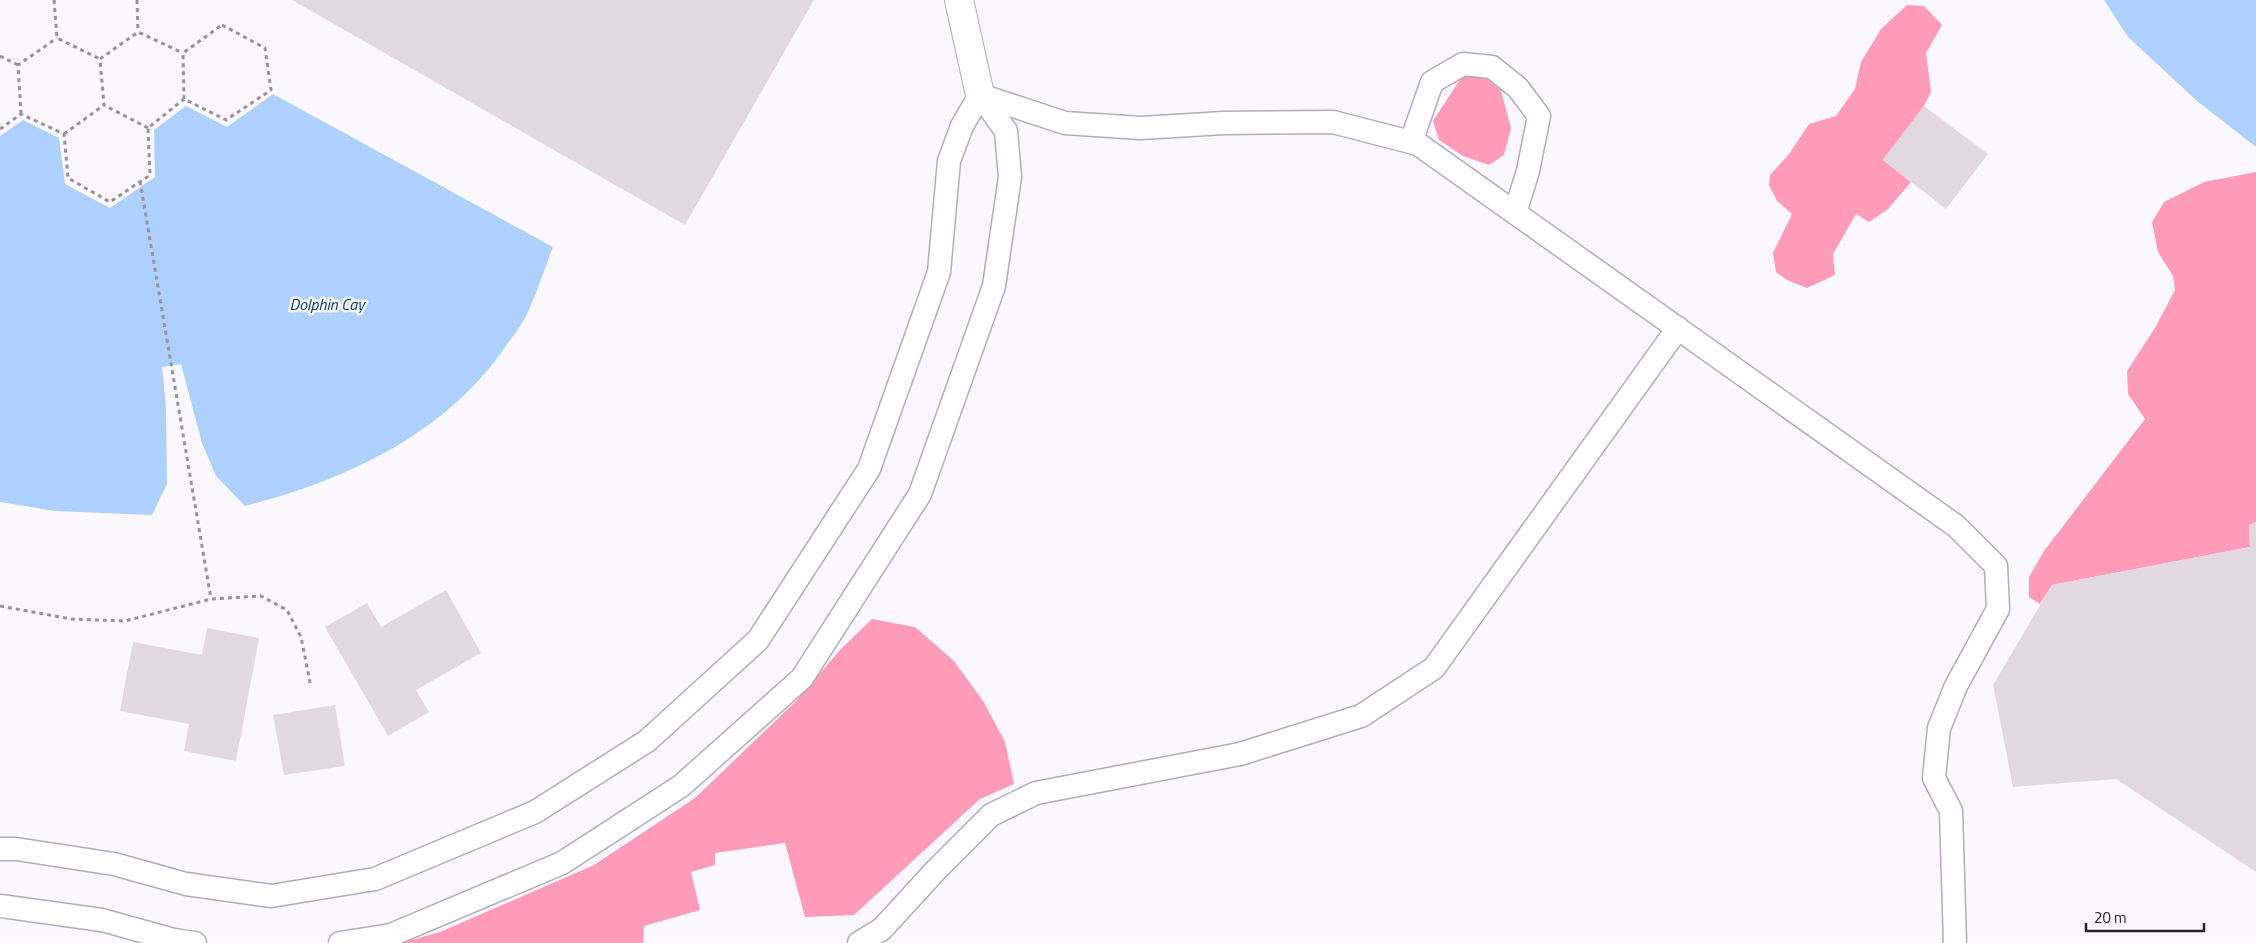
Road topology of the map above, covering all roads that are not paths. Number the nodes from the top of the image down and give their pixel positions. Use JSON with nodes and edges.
{"nodes":[{"id":1,"x":959,"y":0,"type":"edge"},
{"id":2,"x":980,"y":95,"type":"junction"},
{"id":3,"x":1411,"y":142,"type":"junction"},
{"id":4,"x":1515,"y":213,"type":"junction"},
{"id":5,"x":1678,"y":328,"type":"junction"},
{"id":6,"x":0,"y":849,"type":"edge"},
{"id":7,"x":0,"y":906,"type":"edge"},
{"id":8,"x":195,"y":943,"type":"edge"},
{"id":9,"x":340,"y":943,"type":"edge"},
{"id":10,"x":859,"y":943,"type":"edge"},
{"id":11,"x":1955,"y":943,"type":"edge"}],
"edges":[{"from":1,"to":2,"type":"street"},
{"from":2,"to":3,"type":"lane"},
{"from":2,"to":6,"type":"lane"},
{"from":2,"to":9,"type":"lane"},
{"from":3,"to":4,"type":"lane"},
{"from":3,"to":4,"type":"lane"},
{"from":4,"to":5,"type":"lane"},
{"from":5,"to":10,"type":"lane"},
{"from":5,"to":11,"type":"lane"},
{"from":7,"to":8,"type":"lane"}]}
